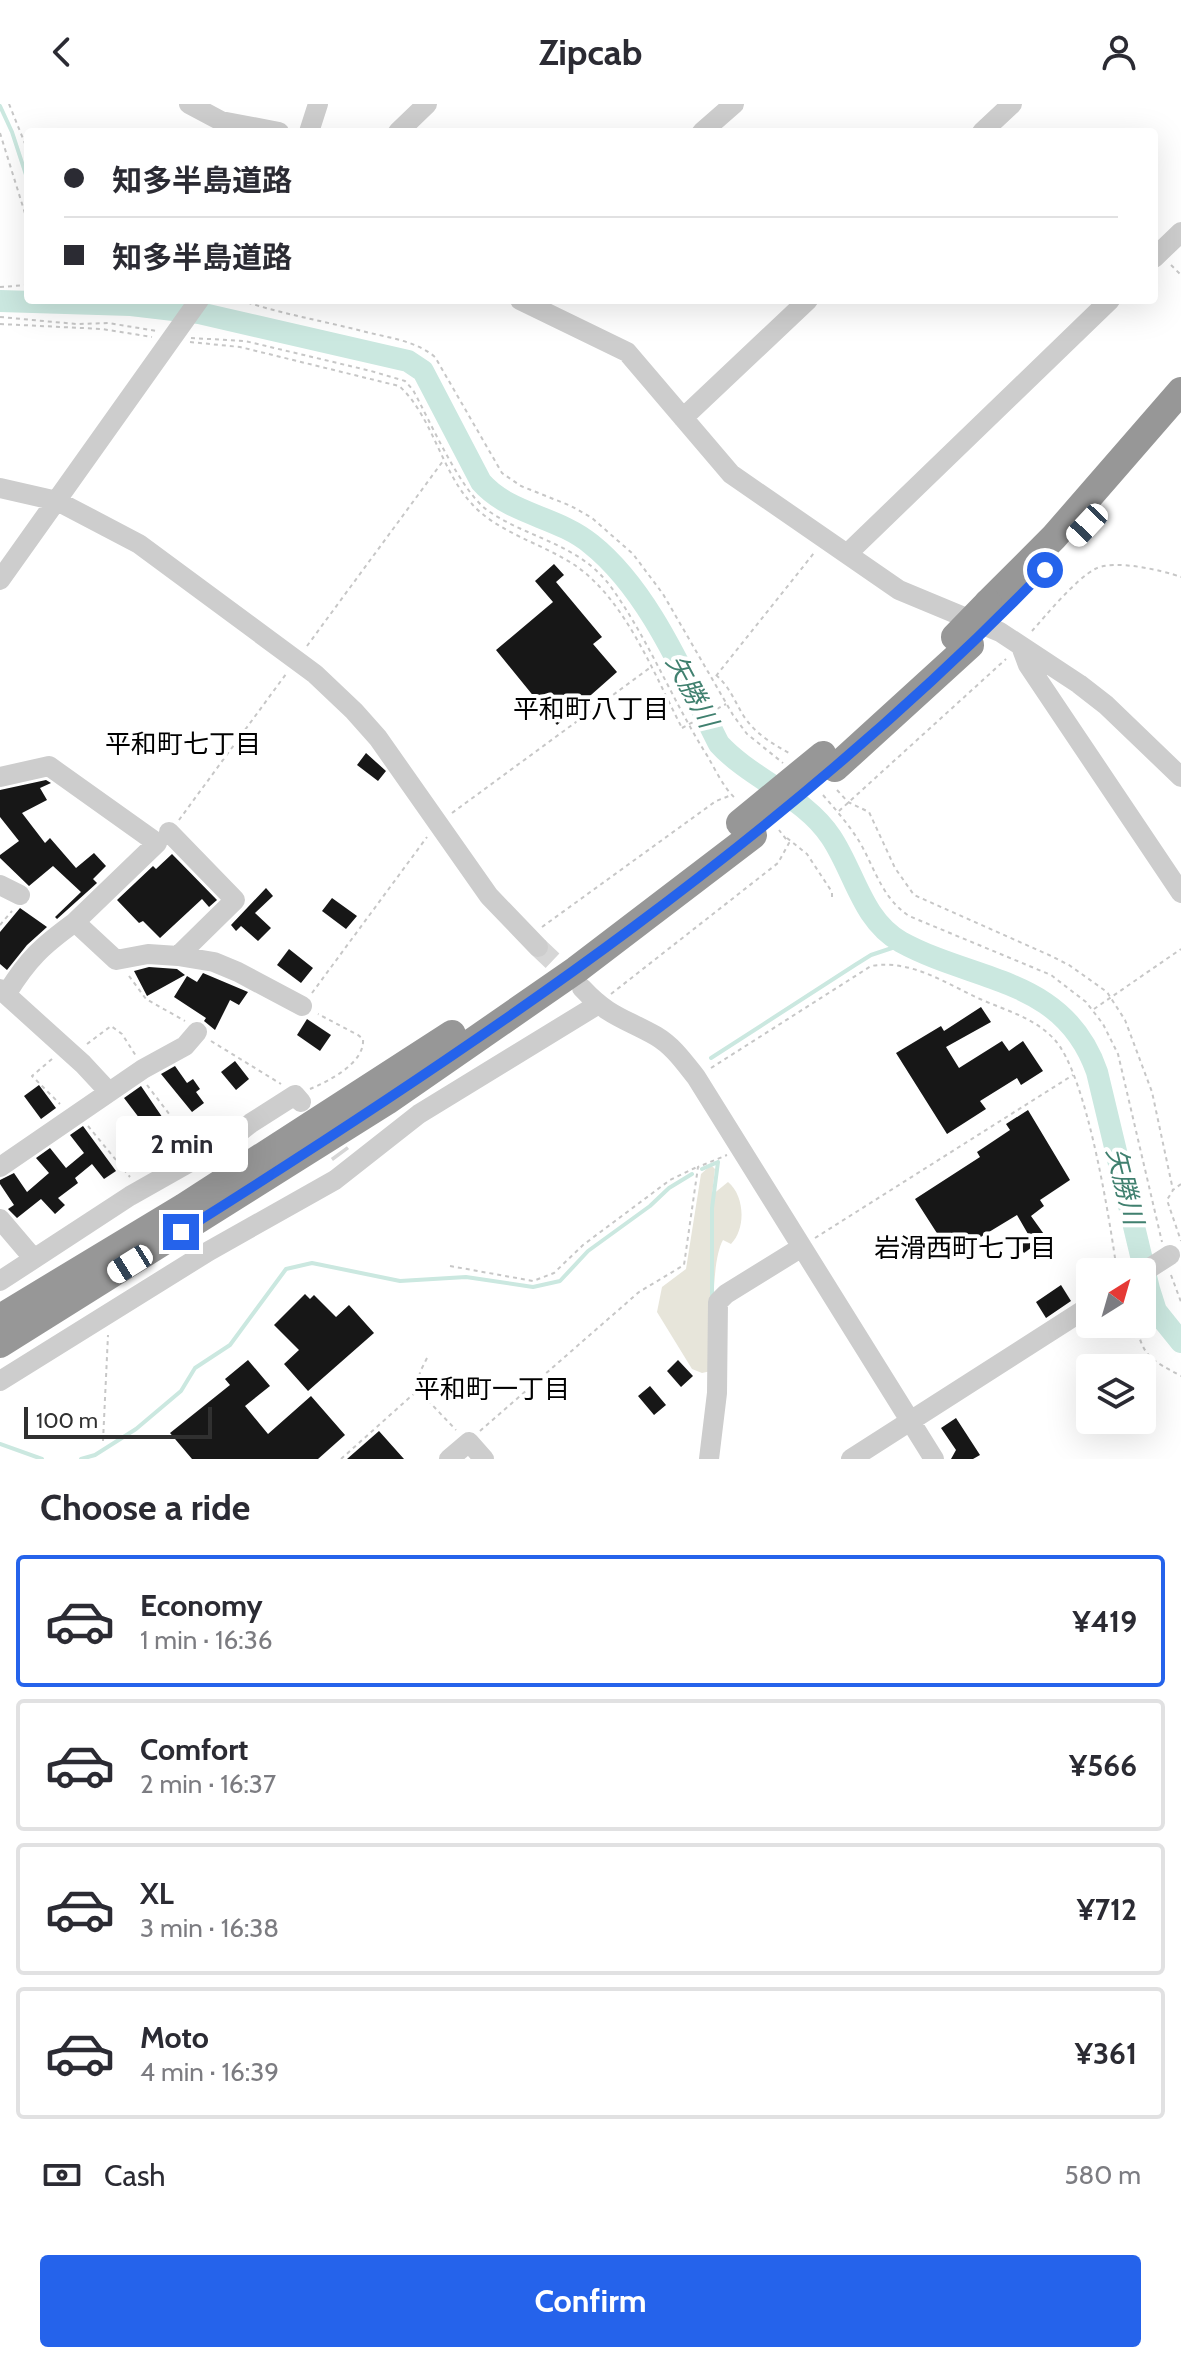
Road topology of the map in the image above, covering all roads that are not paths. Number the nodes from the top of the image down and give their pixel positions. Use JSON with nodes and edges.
{"nodes":[{"id":1,"x":189,"y":104,"type":"edge"},
{"id":2,"x":318,"y":104,"type":"edge"},
{"id":3,"x":427,"y":104,"type":"edge"},
{"id":4,"x":734,"y":104,"type":"edge"},
{"id":5,"x":1012,"y":104,"type":"edge"},
{"id":6,"x":258,"y":128,"type":"edge"},
{"id":7,"x":310,"y":128,"type":"edge"},
{"id":8,"x":402,"y":128,"type":"edge"},
{"id":9,"x":707,"y":128,"type":"edge"},
{"id":10,"x":986,"y":128,"type":"edge"},
{"id":11,"x":1181,"y":232,"type":"edge"},
{"id":12,"x":1158,"y":254,"type":"edge"},
{"id":13,"x":196,"y":304,"type":"edge"},
{"id":14,"x":530,"y":304,"type":"edge"},
{"id":15,"x":804,"y":304,"type":"edge"},
{"id":16,"x":1106,"y":304,"type":"edge"},
{"id":17,"x":1181,"y":391,"type":"edge"},
{"id":18,"x":683,"y":418,"type":"junction"},
{"id":19,"x":1181,"y":419,"type":"edge"},
{"id":20,"x":0,"y":488,"type":"edge"},
{"id":21,"x":57,"y":501,"type":"junction"},
{"id":22,"x":847,"y":554,"type":"junction"},
{"id":23,"x":0,"y":580,"type":"edge"},
{"id":24,"x":995,"y":609,"type":"junction"},
{"id":25,"x":1020,"y":647,"type":"junction"},
{"id":26,"x":0,"y":777,"type":"edge"},
{"id":27,"x":1181,"y":777,"type":"edge"},
{"id":28,"x":757,"y":830,"type":"junction"},
{"id":29,"x":169,"y":832,"type":"road end"},
{"id":30,"x":0,"y":885,"type":"edge"},
{"id":31,"x":1181,"y":893,"type":"edge"},
{"id":32,"x":18,"y":900,"type":"road end"},
{"id":33,"x":75,"y":922,"type":"junction"},
{"id":34,"x":533,"y":942,"type":"tunnel mouth"},
{"id":35,"x":178,"y":956,"type":"junction"},
{"id":36,"x":582,"y":988,"type":"tunnel mouth"},
{"id":37,"x":3,"y":991,"type":"edge"},
{"id":38,"x":597,"y":1005,"type":"junction"},
{"id":39,"x":302,"y":1006,"type":"road end"},
{"id":40,"x":197,"y":1032,"type":"road end"},
{"id":41,"x":109,"y":1092,"type":"junction"},
{"id":42,"x":298,"y":1099,"type":"road end"},
{"id":43,"x":387,"y":1101,"type":"junction"},
{"id":44,"x":0,"y":1167,"type":"edge"},
{"id":45,"x":184,"y":1207,"type":"junction"},
{"id":46,"x":0,"y":1219,"type":"edge"},
{"id":47,"x":802,"y":1247,"type":"junction"},
{"id":48,"x":1175,"y":1250,"type":"edge"},
{"id":49,"x":34,"y":1259,"type":"junction"},
{"id":50,"x":1156,"y":1263,"type":"edge"},
{"id":51,"x":0,"y":1281,"type":"edge"},
{"id":52,"x":0,"y":1298,"type":"edge"},
{"id":53,"x":1076,"y":1315,"type":"edge"},
{"id":54,"x":0,"y":1318,"type":"edge"},
{"id":55,"x":0,"y":1344,"type":"edge"},
{"id":56,"x":0,"y":1356,"type":"edge"},
{"id":57,"x":0,"y":1381,"type":"edge"},
{"id":58,"x":910,"y":1421,"type":"junction"},
{"id":59,"x":449,"y":1459,"type":"edge"},
{"id":60,"x":484,"y":1459,"type":"edge"},
{"id":61,"x":709,"y":1459,"type":"edge"},
{"id":62,"x":851,"y":1459,"type":"edge"},
{"id":63,"x":934,"y":1459,"type":"edge"}],
"edges":[{"from":1,"to":6,"type":"street"},
{"from":2,"to":7,"type":"street"},
{"from":3,"to":8,"type":"street"},
{"from":4,"to":9,"type":"street"},
{"from":5,"to":10,"type":"street"},
{"from":11,"to":12,"type":"street"},
{"from":13,"to":21,"type":"street"},
{"from":14,"to":18,"type":"street"},
{"from":15,"to":18,"type":"street"},
{"from":16,"to":22,"type":"street"},
{"from":17,"to":24,"type":"highway"},
{"from":18,"to":22,"type":"street"},
{"from":19,"to":24,"type":"highway"},
{"from":20,"to":21,"type":"street"},
{"from":21,"to":23,"type":"street"},
{"from":21,"to":34,"type":"street"},
{"from":22,"to":25,"type":"street"},
{"from":24,"to":28,"type":"highway","bridge":true},
{"from":25,"to":27,"type":"street"},
{"from":25,"to":31,"type":"street"},
{"from":26,"to":33,"type":"street"},
{"from":28,"to":43,"type":"highway"},
{"from":28,"to":45,"type":"highway"},
{"from":29,"to":35,"type":"street"},
{"from":30,"to":32,"type":"street"},
{"from":33,"to":35,"type":"street"},
{"from":33,"to":37,"type":"street"},
{"from":35,"to":39,"type":"street"},
{"from":36,"to":38,"type":"street"},
{"from":37,"to":41,"type":"street"},
{"from":38,"to":47,"type":"street"},
{"from":38,"to":57,"type":"street"},
{"from":40,"to":41,"type":"street"},
{"from":41,"to":44,"type":"street"},
{"from":42,"to":49,"type":"street"},
{"from":43,"to":55,"type":"highway"},
{"from":43,"to":56,"type":"highway"},
{"from":45,"to":52,"type":"highway"},
{"from":45,"to":54,"type":"highway"},
{"from":46,"to":49,"type":"street"},
{"from":47,"to":58,"type":"street"},
{"from":47,"to":61,"type":"street"},
{"from":48,"to":50,"type":"street","bridge":true},
{"from":49,"to":51,"type":"street"},
{"from":53,"to":58,"type":"street"},
{"from":58,"to":62,"type":"street"},
{"from":58,"to":63,"type":"street"},
{"from":59,"to":60,"type":"street"}]}
